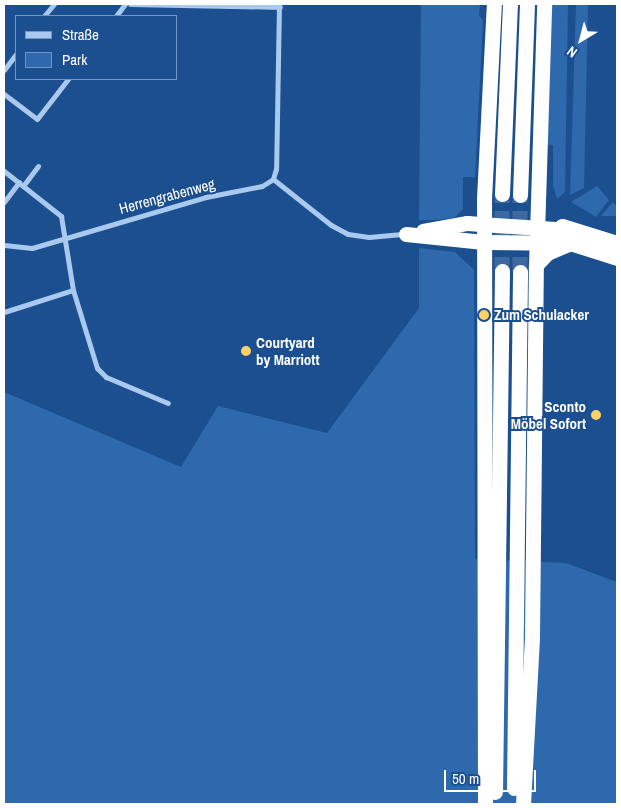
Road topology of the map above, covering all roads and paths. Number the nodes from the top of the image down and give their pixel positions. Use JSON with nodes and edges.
{"nodes":[{"id":1,"x":54,"y":4,"type":"edge"},
{"id":2,"x":125,"y":4,"type":"edge"},
{"id":3,"x":130,"y":4,"type":"edge"},
{"id":4,"x":494,"y":4,"type":"edge"},
{"id":5,"x":510,"y":4,"type":"edge"},
{"id":6,"x":527,"y":4,"type":"edge"},
{"id":7,"x":544,"y":4,"type":"edge"},
{"id":8,"x":280,"y":5,"type":"edge"},
{"id":9,"x":45,"y":15,"type":"edge"},
{"id":10,"x":117,"y":15,"type":"edge"},
{"id":11,"x":15,"y":55,"type":"edge"},
{"id":12,"x":4,"y":70,"type":"edge"},
{"id":13,"x":67,"y":80,"type":"edge"},
{"id":14,"x":4,"y":94,"type":"edge"},
{"id":15,"x":38,"y":166,"type":"dead end"},
{"id":16,"x":4,"y":171,"type":"edge"},
{"id":17,"x":273,"y":179,"type":"junction"},
{"id":18,"x":21,"y":184,"type":"junction"},
{"id":19,"x":502,"y":194,"type":"tunnel mouth"},
{"id":20,"x":520,"y":195,"type":"tunnel mouth"},
{"id":21,"x":4,"y":202,"type":"edge"},
{"id":22,"x":484,"y":203,"type":"junction"},
{"id":23,"x":537,"y":204,"type":"junction"},
{"id":24,"x":467,"y":224,"type":"junction"},
{"id":25,"x":489,"y":231,"type":"junction"},
{"id":26,"x":406,"y":234,"type":"junction"},
{"id":27,"x":570,"y":236,"type":"junction"},
{"id":28,"x":66,"y":238,"type":"junction"},
{"id":29,"x":526,"y":239,"type":"junction"},
{"id":30,"x":466,"y":241,"type":"junction"},
{"id":31,"x":617,"y":243,"type":"edge"},
{"id":32,"x":4,"y":245,"type":"edge"},
{"id":33,"x":617,"y":258,"type":"edge"},
{"id":34,"x":484,"y":262,"type":"junction"},
{"id":35,"x":536,"y":265,"type":"junction"},
{"id":36,"x":502,"y":271,"type":"tunnel mouth"},
{"id":37,"x":520,"y":272,"type":"tunnel mouth"},
{"id":38,"x":73,"y":290,"type":"junction"},
{"id":39,"x":4,"y":312,"type":"edge"},
{"id":40,"x":168,"y":403,"type":"dead end"},
{"id":41,"x":485,"y":804,"type":"edge"},
{"id":42,"x":495,"y":804,"type":"edge"},
{"id":43,"x":513,"y":804,"type":"edge"},
{"id":44,"x":523,"y":804,"type":"edge"}],
"edges":[{"from":1,"to":9,"type":"street"},
{"from":2,"to":10,"type":"street"},
{"from":3,"to":8,"type":"street"},
{"from":4,"to":22,"type":"highway"},
{"from":5,"to":19,"type":"highway"},
{"from":6,"to":20,"type":"highway"},
{"from":7,"to":23,"type":"highway"},
{"from":8,"to":17,"type":"street"},
{"from":11,"to":12,"type":"street"},
{"from":13,"to":14,"type":"street"},
{"from":15,"to":18,"type":"street"},
{"from":16,"to":18,"type":"street"},
{"from":17,"to":26,"type":"street"},
{"from":17,"to":28,"type":"street","name":"Herrengrabenweg"},
{"from":18,"to":21,"type":"street"},
{"from":18,"to":28,"type":"street"},
{"from":22,"to":24,"type":"highway"},
{"from":22,"to":25,"type":"highway"},
{"from":23,"to":27,"type":"highway"},
{"from":23,"to":29,"type":"highway"},
{"from":24,"to":25,"type":"highway"},
{"from":24,"to":26,"type":"highway"},
{"from":25,"to":29,"type":"highway"},
{"from":25,"to":29,"type":"highway"},
{"from":25,"to":30,"type":"highway"},
{"from":25,"to":34,"type":"highway"},
{"from":26,"to":30,"type":"highway"},
{"from":27,"to":29,"type":"highway"},
{"from":27,"to":31,"type":"highway"},
{"from":27,"to":33,"type":"highway"},
{"from":27,"to":35,"type":"highway"},
{"from":28,"to":32,"type":"street","name":"Herrengrabenweg"},
{"from":28,"to":38,"type":"street"},
{"from":29,"to":35,"type":"highway"},
{"from":30,"to":34,"type":"highway"},
{"from":34,"to":41,"type":"highway"},
{"from":35,"to":44,"type":"highway"},
{"from":36,"to":42,"type":"highway"},
{"from":37,"to":43,"type":"highway"},
{"from":38,"to":39,"type":"street"},
{"from":38,"to":40,"type":"street"}]}
